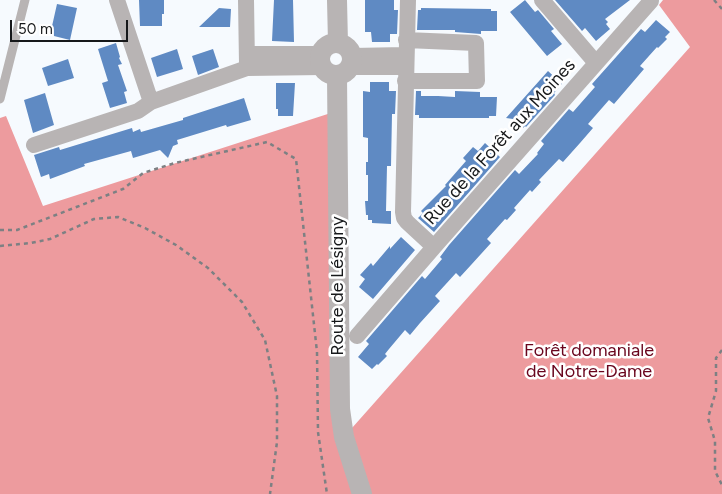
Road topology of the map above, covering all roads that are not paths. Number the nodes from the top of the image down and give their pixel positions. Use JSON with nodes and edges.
{"nodes":[{"id":1,"x":25,"y":0,"type":"edge"},
{"id":2,"x":117,"y":0,"type":"edge"},
{"id":3,"x":246,"y":0,"type":"edge"},
{"id":4,"x":338,"y":0,"type":"edge"},
{"id":5,"x":408,"y":0,"type":"edge"},
{"id":6,"x":542,"y":0,"type":"edge"},
{"id":7,"x":651,"y":1,"type":"dead end"},
{"id":8,"x":336,"y":60,"type":"junction"},
{"id":9,"x":247,"y":61,"type":"junction"},
{"id":10,"x":406,"y":61,"type":"junction"},
{"id":11,"x":596,"y":64,"type":"junction"},
{"id":12,"x":0,"y":99,"type":"edge"},
{"id":13,"x":151,"y":102,"type":"junction"},
{"id":14,"x":34,"y":145,"type":"dead end"},
{"id":15,"x":434,"y":247,"type":"junction"},
{"id":16,"x":357,"y":336,"type":"dead end"},
{"id":17,"x":362,"y":494,"type":"edge"}],
"edges":[{"from":1,"to":12,"type":"lane"},
{"from":2,"to":13,"type":"street"},
{"from":3,"to":9,"type":"street"},
{"from":4,"to":8,"type":"street","name":"Route de Lésigny"},
{"from":5,"to":10,"type":"street","name":"Rue de la Forêt aux Moines"},
{"from":6,"to":11,"type":"street","name":"Rue de la Forêt aux Moines"},
{"from":7,"to":11,"type":"street","name":"Rue de la Forêt aux Moines"},
{"from":8,"to":9,"type":"street"},
{"from":8,"to":10,"type":"street"},
{"from":8,"to":17,"type":"street","name":"Route de Lésigny"},
{"from":9,"to":13,"type":"street"},
{"from":10,"to":15,"type":"street","name":"Rue de la Forêt aux Moines"},
{"from":11,"to":15,"type":"street","name":"Rue de la Forêt aux Moines"},
{"from":13,"to":14,"type":"street"},
{"from":15,"to":16,"type":"street","name":"Rue de la Forêt aux Moines"}]}
